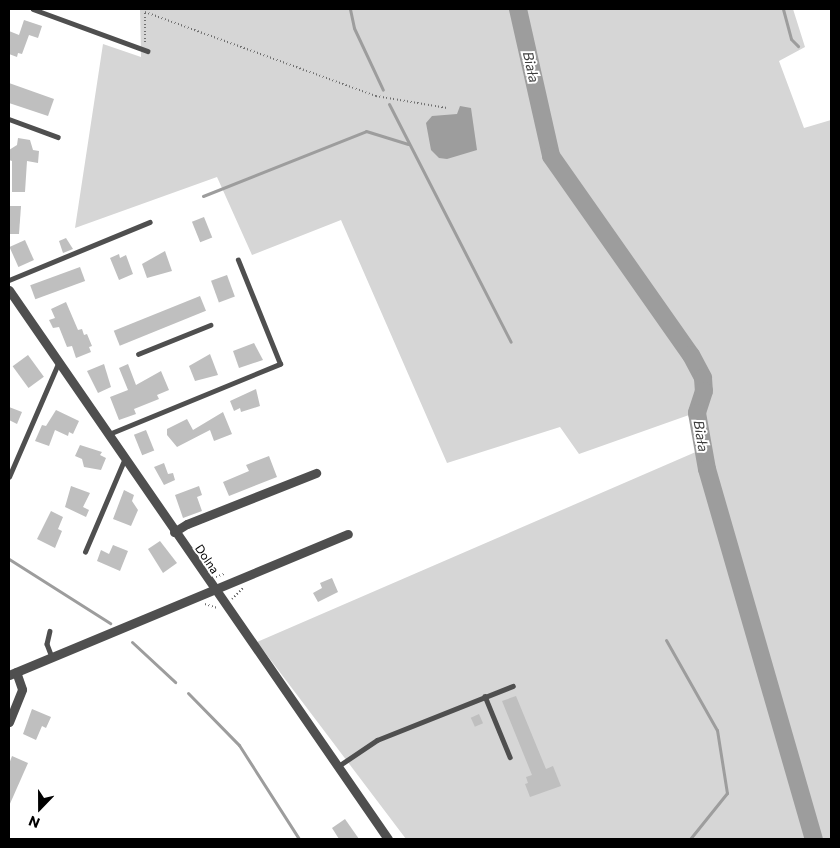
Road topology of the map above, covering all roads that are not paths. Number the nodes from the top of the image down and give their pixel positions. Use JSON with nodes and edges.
{"nodes":[{"id":1,"x":33,"y":9,"type":"edge"},
{"id":2,"x":148,"y":51,"type":"road end"},
{"id":3,"x":9,"y":119,"type":"edge"},
{"id":4,"x":58,"y":137,"type":"dead end"},
{"id":5,"x":150,"y":222,"type":"dead end"},
{"id":6,"x":238,"y":260,"type":"dead end"},
{"id":7,"x":9,"y":280,"type":"edge"},
{"id":8,"x":9,"y":290,"type":"edge"},
{"id":9,"x":210,"y":325,"type":"dead end"},
{"id":10,"x":138,"y":354,"type":"dead end"},
{"id":11,"x":58,"y":364,"type":"junction"},
{"id":12,"x":108,"y":435,"type":"junction"},
{"id":13,"x":124,"y":458,"type":"junction"},
{"id":14,"x":316,"y":473,"type":"dead end"},
{"id":15,"x":9,"y":477,"type":"edge"},
{"id":16,"x":174,"y":532,"type":"junction"},
{"id":17,"x":348,"y":534,"type":"dead end"},
{"id":18,"x":85,"y":552,"type":"dead end"},
{"id":19,"x":213,"y":590,"type":"junction"},
{"id":20,"x":50,"y":631,"type":"dead end"},
{"id":21,"x":52,"y":658,"type":"junction"},
{"id":22,"x":12,"y":674,"type":"edge"},
{"id":23,"x":513,"y":686,"type":"dead end"},
{"id":24,"x":485,"y":696,"type":"junction"},
{"id":25,"x":9,"y":722,"type":"edge"},
{"id":26,"x":510,"y":757,"type":"dead end"},
{"id":27,"x":336,"y":768,"type":"junction"},
{"id":28,"x":388,"y":839,"type":"edge"}],
"edges":[{"from":1,"to":2,"type":"lane"},
{"from":3,"to":4,"type":"lane"},
{"from":5,"to":7,"type":"lane"},
{"from":6,"to":12,"type":"lane"},
{"from":8,"to":11,"type":"street","name":"Dolna"},
{"from":9,"to":10,"type":"lane"},
{"from":11,"to":12,"type":"street","name":"Dolna"},
{"from":11,"to":15,"type":"lane"},
{"from":12,"to":13,"type":"street","name":"Dolna"},
{"from":13,"to":16,"type":"street","name":"Dolna"},
{"from":13,"to":18,"type":"lane"},
{"from":14,"to":16,"type":"street"},
{"from":16,"to":19,"type":"street","name":"Dolna"},
{"from":17,"to":19,"type":"street"},
{"from":19,"to":21,"type":"street"},
{"from":19,"to":27,"type":"street","name":"Dolna"},
{"from":20,"to":21,"type":"lane"},
{"from":21,"to":22,"type":"street"},
{"from":22,"to":25,"type":"street"},
{"from":23,"to":24,"type":"lane"},
{"from":24,"to":26,"type":"lane"},
{"from":24,"to":27,"type":"lane"},
{"from":27,"to":28,"type":"street","name":"Dolna"}]}
